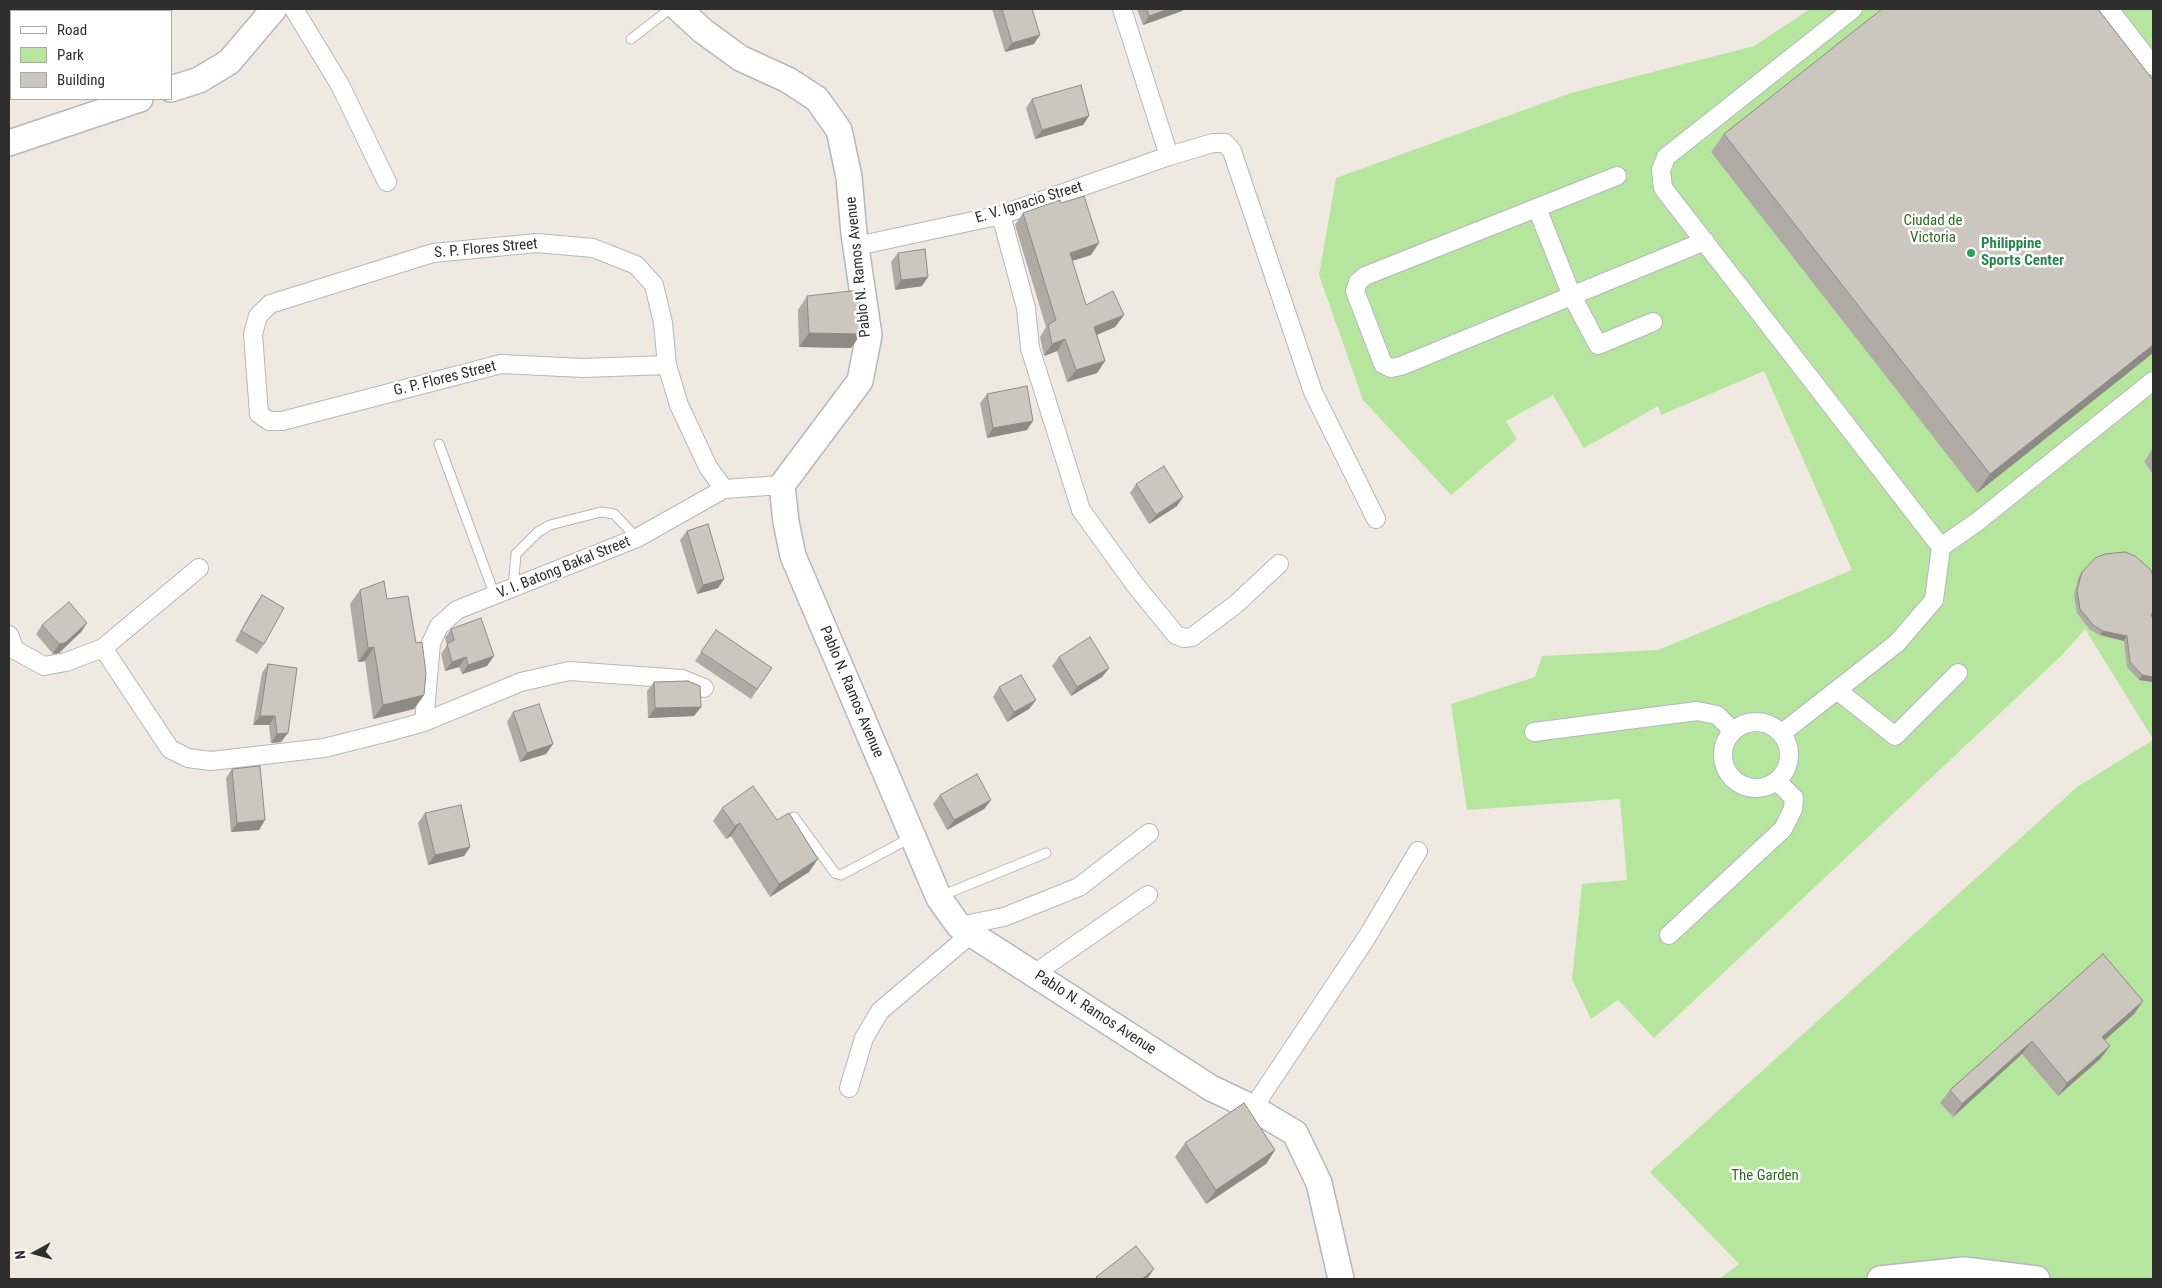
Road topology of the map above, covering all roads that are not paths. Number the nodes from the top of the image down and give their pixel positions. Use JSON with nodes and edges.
{"nodes":[{"id":1,"x":274,"y":9,"type":"edge"},
{"id":2,"x":294,"y":9,"type":"edge"},
{"id":3,"x":670,"y":9,"type":"edge"},
{"id":4,"x":680,"y":9,"type":"edge"},
{"id":5,"x":1122,"y":9,"type":"edge"},
{"id":6,"x":1853,"y":9,"type":"edge"},
{"id":7,"x":2109,"y":9,"type":"edge"},
{"id":8,"x":631,"y":39,"type":"dead end"},
{"id":9,"x":2153,"y":66,"type":"edge"},
{"id":10,"x":172,"y":89,"type":"edge"},
{"id":11,"x":137,"y":100,"type":"edge"},
{"id":12,"x":9,"y":143,"type":"edge"},
{"id":13,"x":1169,"y":156,"type":"junction"},
{"id":14,"x":1617,"y":176,"type":"dead end"},
{"id":15,"x":387,"y":182,"type":"dead end"},
{"id":16,"x":1537,"y":208,"type":"junction"},
{"id":17,"x":1001,"y":215,"type":"junction"},
{"id":18,"x":1705,"y":241,"type":"junction"},
{"id":19,"x":857,"y":246,"type":"junction"},
{"id":20,"x":1572,"y":296,"type":"junction"},
{"id":21,"x":1653,"y":322,"type":"dead end"},
{"id":22,"x":667,"y":365,"type":"junction"},
{"id":23,"x":2153,"y":381,"type":"edge"},
{"id":24,"x":259,"y":414,"type":"joint"},
{"id":25,"x":439,"y":444,"type":"dead end"},
{"id":26,"x":782,"y":485,"type":"junction"},
{"id":27,"x":724,"y":490,"type":"junction"},
{"id":28,"x":1376,"y":519,"type":"dead end"},
{"id":29,"x":637,"y":538,"type":"junction"},
{"id":30,"x":1941,"y":547,"type":"junction"},
{"id":31,"x":1279,"y":564,"type":"dead end"},
{"id":32,"x":199,"y":568,"type":"dead end"},
{"id":33,"x":513,"y":589,"type":"junction"},
{"id":34,"x":495,"y":596,"type":"junction"},
{"id":35,"x":9,"y":635,"type":"edge"},
{"id":36,"x":103,"y":648,"type":"junction"},
{"id":37,"x":1958,"y":673,"type":"dead end"},
{"id":38,"x":704,"y":688,"type":"dead end"},
{"id":39,"x":1838,"y":691,"type":"junction"},
{"id":40,"x":424,"y":722,"type":"junction"},
{"id":41,"x":1734,"y":731,"type":"junction"},
{"id":42,"x":1534,"y":732,"type":"dead end"},
{"id":43,"x":1782,"y":733,"type":"junction"},
{"id":44,"x":1777,"y":781,"type":"junction"},
{"id":45,"x":794,"y":817,"type":"edge"},
{"id":46,"x":1149,"y":833,"type":"dead end"},
{"id":47,"x":913,"y":836,"type":"junction"},
{"id":48,"x":1418,"y":851,"type":"dead end"},
{"id":49,"x":1046,"y":853,"type":"dead end"},
{"id":50,"x":1148,"y":895,"type":"dead end"},
{"id":51,"x":939,"y":898,"type":"junction"},
{"id":52,"x":965,"y":930,"type":"junction"},
{"id":53,"x":1669,"y":935,"type":"dead end"},
{"id":54,"x":1034,"y":974,"type":"junction"},
{"id":55,"x":849,"y":1088,"type":"dead end"},
{"id":56,"x":1253,"y":1108,"type":"junction"},
{"id":57,"x":1963,"y":1275,"type":"edge"},
{"id":58,"x":1341,"y":1279,"type":"edge"},
{"id":59,"x":1880,"y":1279,"type":"edge"},
{"id":60,"x":2037,"y":1279,"type":"edge"}],
"edges":[{"from":1,"to":10,"type":"street"},
{"from":2,"to":15,"type":"street"},
{"from":3,"to":8,"type":"lane"},
{"from":4,"to":19,"type":"street","name":"Pablo N. Ramos Avenue"},
{"from":5,"to":13,"type":"street"},
{"from":6,"to":18,"type":"street"},
{"from":7,"to":9,"type":"street"},
{"from":11,"to":12,"type":"street"},
{"from":13,"to":17,"type":"street","name":"E. V. Ignacio Street"},
{"from":13,"to":28,"type":"street","name":"E. V. Ignacio Street"},
{"from":14,"to":16,"type":"street"},
{"from":16,"to":20,"type":"street"},
{"from":16,"to":20,"type":"street"},
{"from":17,"to":19,"type":"street","name":"E. V. Ignacio Street"},
{"from":17,"to":31,"type":"street"},
{"from":18,"to":20,"type":"street"},
{"from":18,"to":30,"type":"street"},
{"from":19,"to":26,"type":"street","name":"Pablo N. Ramos Avenue"},
{"from":20,"to":21,"type":"street"},
{"from":22,"to":24,"type":"street","name":"G. P. Flores Street"},
{"from":22,"to":24,"type":"street","name":"S. P. Flores Street"},
{"from":22,"to":27,"type":"street","name":"S. P. Flores Street"},
{"from":23,"to":30,"type":"street"},
{"from":25,"to":34,"type":"lane"},
{"from":26,"to":27,"type":"street","name":"V. I. Batong Bakal Street"},
{"from":26,"to":47,"type":"street","name":"Pablo N. Ramos Avenue"},
{"from":27,"to":29,"type":"street","name":"V. I. Batong Bakal Street"},
{"from":29,"to":33,"type":"street","name":"V. I. Batong Bakal Street"},
{"from":29,"to":33,"type":"lane"},
{"from":30,"to":39,"type":"street"},
{"from":32,"to":36,"type":"street"},
{"from":33,"to":34,"type":"street","name":"V. I. Batong Bakal Street"},
{"from":34,"to":40,"type":"street","name":"V. I. Batong Bakal Street"},
{"from":35,"to":36,"type":"street"},
{"from":36,"to":40,"type":"street"},
{"from":37,"to":39,"type":"street"},
{"from":38,"to":40,"type":"street"},
{"from":39,"to":43,"type":"street"},
{"from":41,"to":42,"type":"street"},
{"from":41,"to":43,"type":"street"},
{"from":41,"to":44,"type":"street"},
{"from":43,"to":44,"type":"street"},
{"from":44,"to":53,"type":"street"},
{"from":45,"to":47,"type":"lane"},
{"from":46,"to":52,"type":"street"},
{"from":47,"to":51,"type":"street","name":"Pablo N. Ramos Avenue"},
{"from":48,"to":56,"type":"street"},
{"from":49,"to":51,"type":"lane"},
{"from":50,"to":54,"type":"street"},
{"from":51,"to":52,"type":"street","name":"Pablo N. Ramos Avenue"},
{"from":52,"to":54,"type":"street","name":"Pablo N. Ramos Avenue"},
{"from":52,"to":55,"type":"street"},
{"from":54,"to":56,"type":"street","name":"Pablo N. Ramos Avenue"},
{"from":56,"to":58,"type":"street","name":"Pablo N. Ramos Avenue"},
{"from":57,"to":59,"type":"street"},
{"from":57,"to":60,"type":"street"}]}
